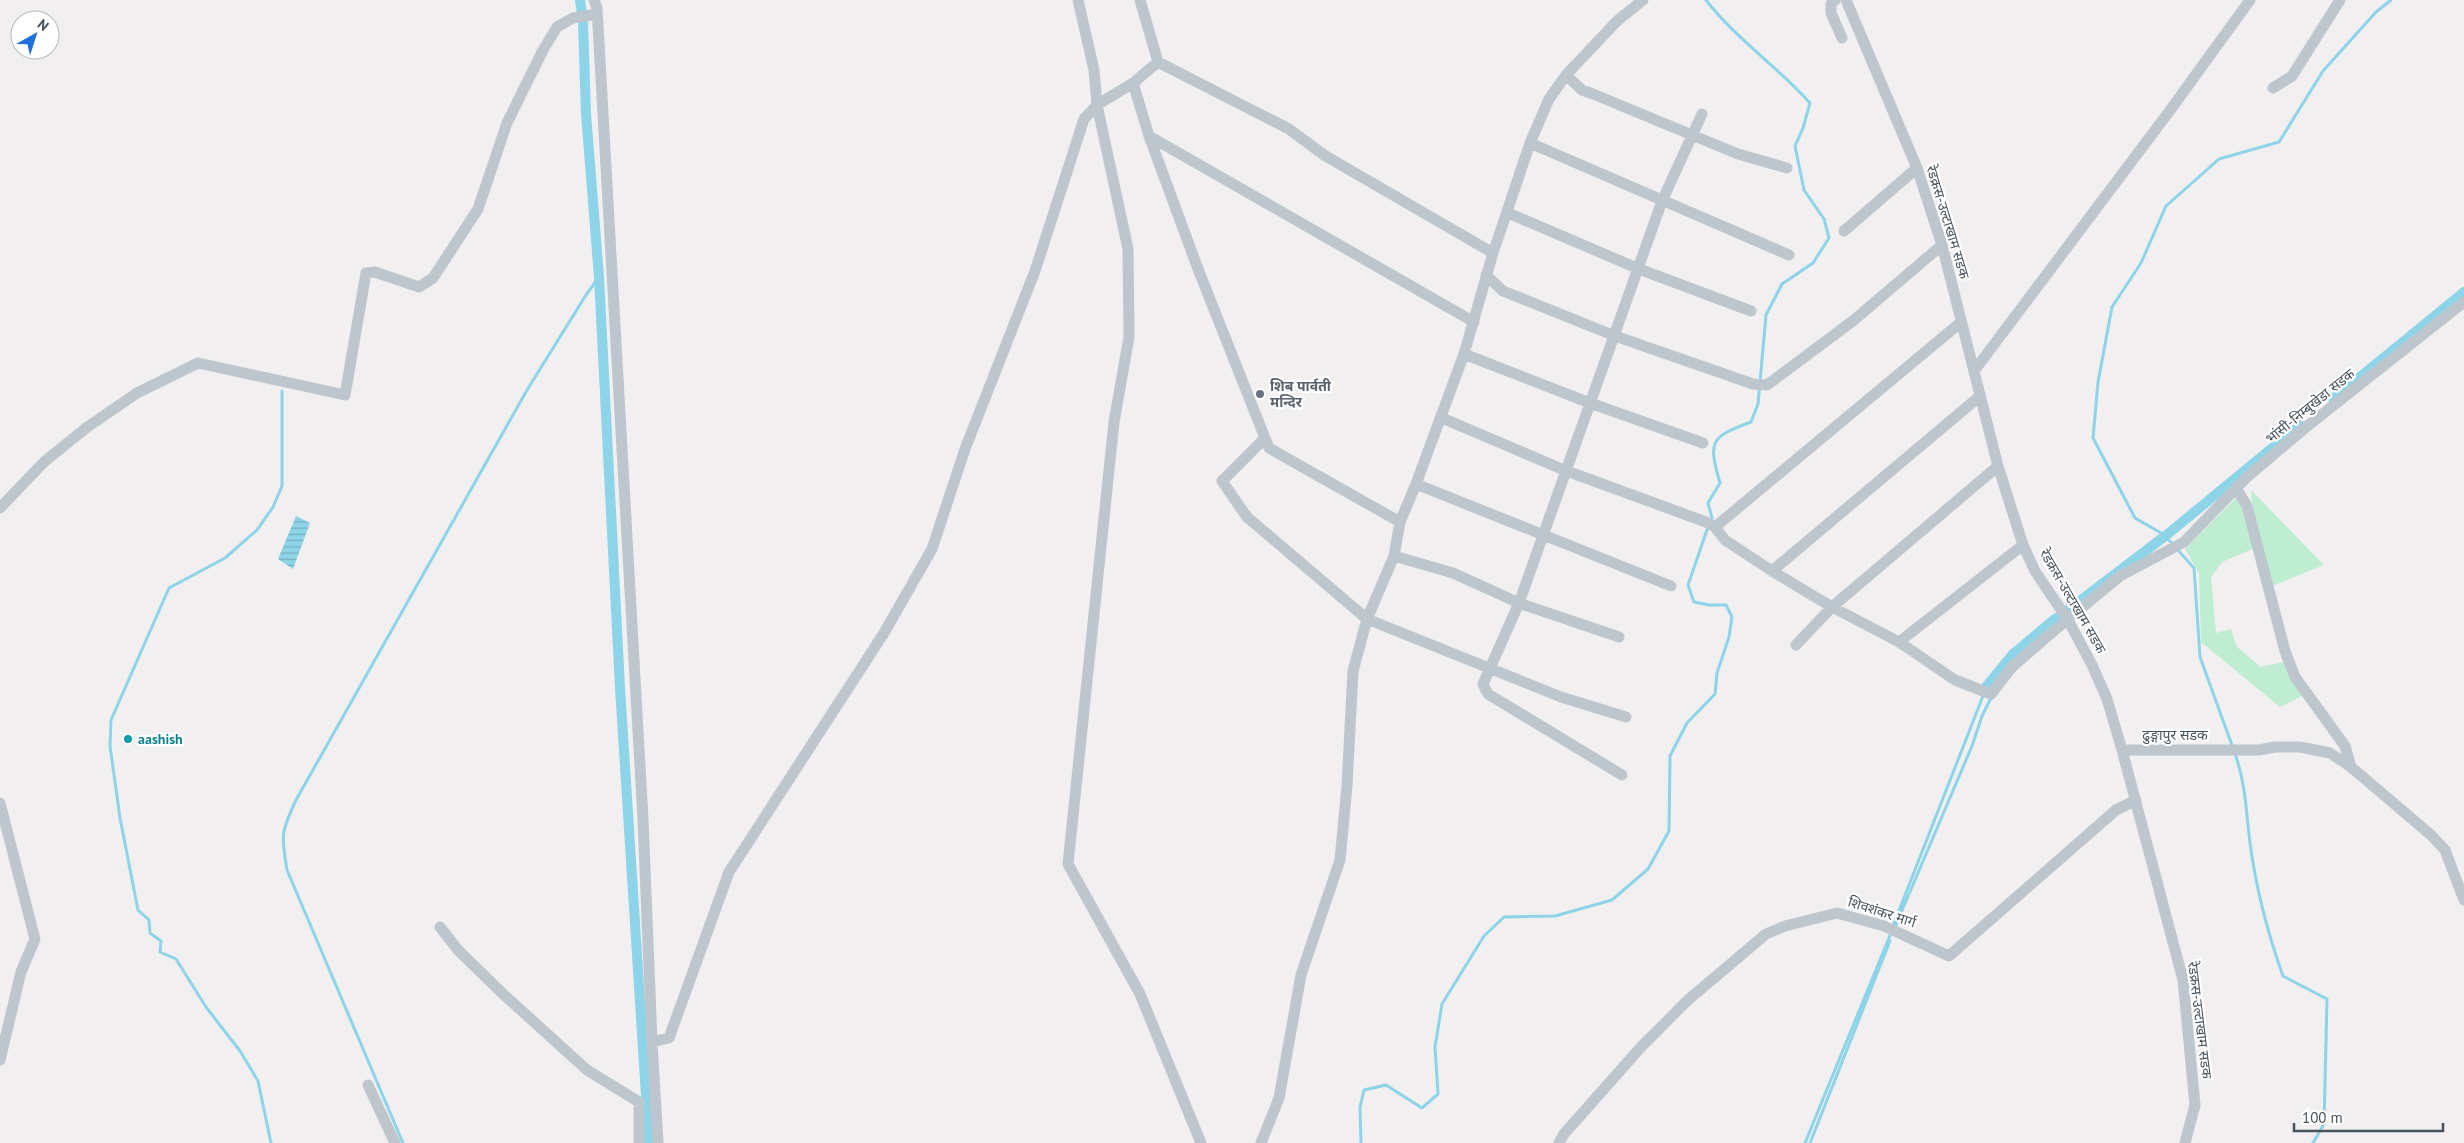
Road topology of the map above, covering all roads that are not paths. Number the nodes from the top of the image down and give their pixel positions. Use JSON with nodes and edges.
{"nodes":[{"id":1,"x":594,"y":0,"type":"edge"},
{"id":2,"x":1078,"y":0,"type":"edge"},
{"id":3,"x":1140,"y":0,"type":"edge"},
{"id":4,"x":1643,"y":0,"type":"edge"},
{"id":5,"x":1835,"y":0,"type":"edge"},
{"id":6,"x":1846,"y":0,"type":"edge"},
{"id":7,"x":2250,"y":0,"type":"edge"},
{"id":8,"x":2340,"y":0,"type":"edge"},
{"id":9,"x":594,"y":15,"type":"junction"},
{"id":10,"x":1842,"y":38,"type":"dead end"},
{"id":11,"x":1158,"y":62,"type":"junction"},
{"id":12,"x":1566,"y":75,"type":"junction"},
{"id":13,"x":1133,"y":83,"type":"junction"},
{"id":14,"x":2272,"y":88,"type":"dead end"},
{"id":15,"x":1097,"y":105,"type":"junction"},
{"id":16,"x":1702,"y":114,"type":"dead end"},
{"id":17,"x":1691,"y":135,"type":"junction"},
{"id":18,"x":1149,"y":136,"type":"junction"},
{"id":19,"x":1530,"y":143,"type":"junction"},
{"id":20,"x":1787,"y":168,"type":"dead end"},
{"id":21,"x":1916,"y":168,"type":"junction"},
{"id":22,"x":1662,"y":201,"type":"junction"},
{"id":23,"x":1508,"y":213,"type":"junction"},
{"id":24,"x":1844,"y":232,"type":"dead end"},
{"id":25,"x":1942,"y":245,"type":"junction"},
{"id":26,"x":1493,"y":253,"type":"junction"},
{"id":27,"x":1789,"y":255,"type":"dead end"},
{"id":28,"x":1639,"y":269,"type":"junction"},
{"id":29,"x":1486,"y":275,"type":"junction"},
{"id":30,"x":2464,"y":302,"type":"edge"},
{"id":31,"x":1751,"y":311,"type":"dead end"},
{"id":32,"x":1474,"y":322,"type":"junction"},
{"id":33,"x":1960,"y":323,"type":"junction"},
{"id":34,"x":1615,"y":336,"type":"junction"},
{"id":35,"x":1464,"y":354,"type":"junction"},
{"id":36,"x":1974,"y":371,"type":"junction"},
{"id":37,"x":1980,"y":396,"type":"junction"},
{"id":38,"x":1590,"y":403,"type":"junction"},
{"id":39,"x":1442,"y":418,"type":"junction"},
{"id":40,"x":1265,"y":438,"type":"junction"},
{"id":41,"x":1703,"y":443,"type":"dead end"},
{"id":42,"x":1998,"y":466,"type":"junction"},
{"id":43,"x":1564,"y":470,"type":"junction"},
{"id":44,"x":1416,"y":484,"type":"junction"},
{"id":45,"x":2236,"y":488,"type":"junction"},
{"id":46,"x":0,"y":508,"type":"edge"},
{"id":47,"x":1400,"y":522,"type":"junction"},
{"id":48,"x":1710,"y":525,"type":"junction"},
{"id":49,"x":1542,"y":534,"type":"junction"},
{"id":50,"x":2023,"y":545,"type":"junction"},
{"id":51,"x":1394,"y":556,"type":"junction"},
{"id":52,"x":1772,"y":571,"type":"junction"},
{"id":53,"x":1671,"y":586,"type":"dead end"},
{"id":54,"x":1519,"y":603,"type":"junction"},
{"id":55,"x":1832,"y":608,"type":"junction"},
{"id":56,"x":1367,"y":619,"type":"junction"},
{"id":57,"x":2068,"y":620,"type":"junction"},
{"id":58,"x":1619,"y":638,"type":"dead end"},
{"id":59,"x":1899,"y":642,"type":"junction"},
{"id":60,"x":1796,"y":645,"type":"dead end"},
{"id":61,"x":1490,"y":668,"type":"junction"},
{"id":62,"x":1626,"y":717,"type":"dead end"},
{"id":63,"x":2122,"y":750,"type":"junction"},
{"id":64,"x":2351,"y":767,"type":"junction"},
{"id":65,"x":1622,"y":775,"type":"dead end"},
{"id":66,"x":2136,"y":800,"type":"junction"},
{"id":67,"x":0,"y":803,"type":"edge"},
{"id":68,"x":2464,"y":900,"type":"edge"},
{"id":69,"x":440,"y":927,"type":"dead end"},
{"id":70,"x":652,"y":1042,"type":"junction"},
{"id":71,"x":0,"y":1060,"type":"edge"},
{"id":72,"x":368,"y":1084,"type":"dead end"},
{"id":73,"x":395,"y":1143,"type":"edge"},
{"id":74,"x":639,"y":1143,"type":"edge"},
{"id":75,"x":658,"y":1143,"type":"edge"},
{"id":76,"x":1201,"y":1143,"type":"edge"},
{"id":77,"x":1261,"y":1143,"type":"edge"},
{"id":78,"x":1559,"y":1143,"type":"edge"},
{"id":79,"x":2185,"y":1143,"type":"edge"}],
"edges":[{"from":1,"to":9,"type":"street"},
{"from":2,"to":15,"type":"street"},
{"from":3,"to":11,"type":"street"},
{"from":4,"to":12,"type":"street"},
{"from":5,"to":10,"type":"street"},
{"from":6,"to":21,"type":"street","name":"रेडक्रस-उल्टाखाम सडक"},
{"from":7,"to":36,"type":"street"},
{"from":8,"to":14,"type":"street"},
{"from":9,"to":46,"type":"street"},
{"from":9,"to":70,"type":"street"},
{"from":11,"to":13,"type":"street"},
{"from":11,"to":26,"type":"street"},
{"from":12,"to":17,"type":"street"},
{"from":12,"to":19,"type":"street"},
{"from":13,"to":15,"type":"street"},
{"from":13,"to":18,"type":"street"},
{"from":15,"to":70,"type":"street"},
{"from":15,"to":76,"type":"street"},
{"from":16,"to":17,"type":"street"},
{"from":17,"to":20,"type":"street"},
{"from":17,"to":22,"type":"street"},
{"from":18,"to":32,"type":"street"},
{"from":18,"to":40,"type":"street"},
{"from":19,"to":22,"type":"street"},
{"from":19,"to":23,"type":"street"},
{"from":21,"to":24,"type":"street"},
{"from":21,"to":25,"type":"street","name":"रेडक्रस-उल्टाखाम सडक"},
{"from":22,"to":27,"type":"street"},
{"from":22,"to":28,"type":"street"},
{"from":23,"to":26,"type":"street"},
{"from":23,"to":28,"type":"street"},
{"from":25,"to":33,"type":"street","name":"रेडक्रस-उल्टाखाम सडक"},
{"from":25,"to":34,"type":"street"},
{"from":26,"to":29,"type":"street"},
{"from":28,"to":31,"type":"street"},
{"from":28,"to":34,"type":"street"},
{"from":29,"to":32,"type":"street"},
{"from":29,"to":34,"type":"street"},
{"from":30,"to":45,"type":"street","name":"भांसी-निम्बुखेडा सडक"},
{"from":32,"to":35,"type":"street"},
{"from":33,"to":36,"type":"street","name":"रेडक्रस-उल्टाखाम सडक"},
{"from":33,"to":48,"type":"street"},
{"from":34,"to":38,"type":"street"},
{"from":35,"to":38,"type":"street"},
{"from":35,"to":39,"type":"street"},
{"from":36,"to":37,"type":"street","name":"रेडक्रस-उल्टाखाम सडक"},
{"from":37,"to":42,"type":"street","name":"रेडक्रस-उल्टाखाम सडक"},
{"from":37,"to":52,"type":"street"},
{"from":38,"to":41,"type":"street"},
{"from":38,"to":43,"type":"street"},
{"from":39,"to":43,"type":"street"},
{"from":39,"to":44,"type":"street"},
{"from":40,"to":47,"type":"street"},
{"from":40,"to":56,"type":"street"},
{"from":42,"to":50,"type":"street","name":"रेडक्रस-उल्टाखाम सडक"},
{"from":42,"to":55,"type":"street"},
{"from":43,"to":48,"type":"street"},
{"from":43,"to":49,"type":"street"},
{"from":44,"to":47,"type":"street"},
{"from":44,"to":49,"type":"street"},
{"from":45,"to":57,"type":"street","name":"भांसी-निम्बुखेडा सडक"},
{"from":45,"to":64,"type":"street"},
{"from":47,"to":51,"type":"street"},
{"from":48,"to":52,"type":"street"},
{"from":49,"to":53,"type":"street"},
{"from":49,"to":54,"type":"street"},
{"from":50,"to":57,"type":"street","name":"रेडक्रस-उल्टाखाम सडक"},
{"from":50,"to":59,"type":"street"},
{"from":51,"to":54,"type":"street"},
{"from":51,"to":56,"type":"street"},
{"from":52,"to":55,"type":"street"},
{"from":54,"to":58,"type":"street"},
{"from":54,"to":61,"type":"street"},
{"from":55,"to":59,"type":"street"},
{"from":55,"to":60,"type":"street"},
{"from":56,"to":61,"type":"street"},
{"from":56,"to":77,"type":"street"},
{"from":57,"to":59,"type":"street"},
{"from":57,"to":63,"type":"street","name":"रेडक्रस-उल्टाखाम सडक"},
{"from":61,"to":62,"type":"street"},
{"from":61,"to":65,"type":"street"},
{"from":63,"to":64,"type":"street","name":"ढुङ्गापुर सडक"},
{"from":63,"to":66,"type":"street","name":"रेडक्रस-उल्टाखाम सडक"},
{"from":64,"to":68,"type":"street"},
{"from":66,"to":78,"type":"street","name":"शिवशंकर मार्ग"},
{"from":66,"to":79,"type":"street","name":"रेडक्रस-उल्टाखाम सडक"},
{"from":67,"to":71,"type":"street"},
{"from":69,"to":74,"type":"street"},
{"from":70,"to":75,"type":"street"},
{"from":72,"to":73,"type":"street"}]}
